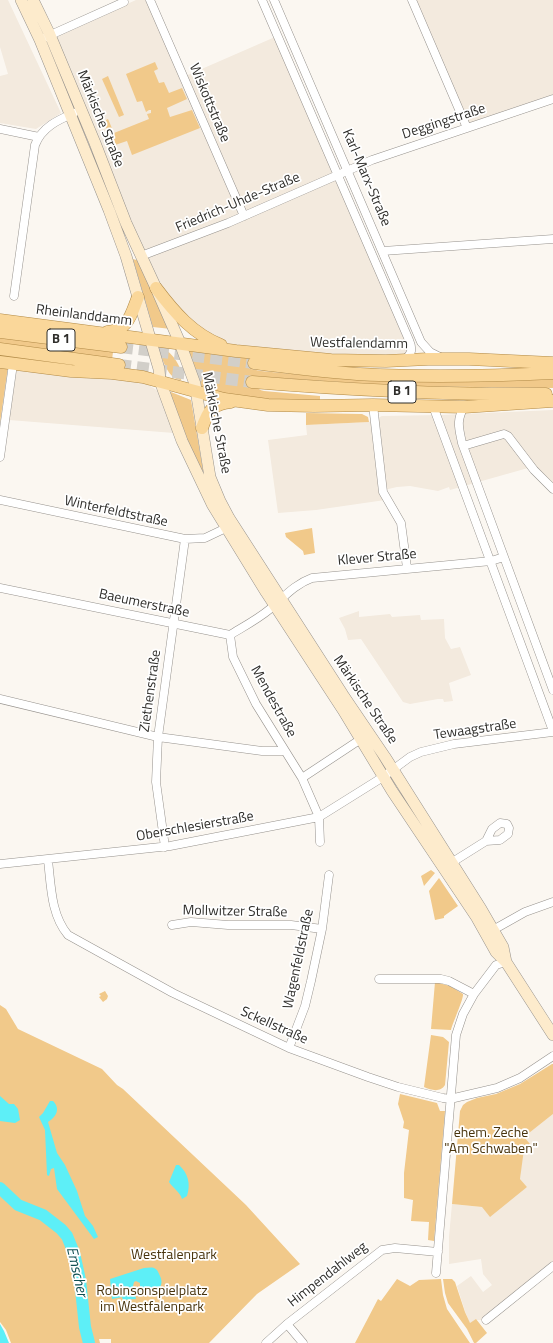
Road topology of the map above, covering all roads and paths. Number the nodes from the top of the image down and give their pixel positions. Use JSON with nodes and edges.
{"nodes":[{"id":1,"x":22,"y":0,"type":"edge"},
{"id":2,"x":33,"y":0,"type":"edge"},
{"id":3,"x":150,"y":0,"type":"edge"},
{"id":4,"x":262,"y":0,"type":"edge"},
{"id":5,"x":274,"y":0,"type":"edge"},
{"id":6,"x":412,"y":0,"type":"edge"},
{"id":7,"x":124,"y":2,"type":"dead end"},
{"id":8,"x":45,"y":38,"type":"junction"},
{"id":9,"x":553,"y":99,"type":"edge"},
{"id":10,"x":76,"y":112,"type":"junction"},
{"id":11,"x":467,"y":128,"type":"junction"},
{"id":12,"x":0,"y":129,"type":"edge"},
{"id":13,"x":39,"y":137,"type":"junction"},
{"id":14,"x":343,"y":172,"type":"junction"},
{"id":15,"x":244,"y":216,"type":"junction"},
{"id":16,"x":553,"y":239,"type":"edge"},
{"id":17,"x":383,"y":251,"type":"junction"},
{"id":18,"x":126,"y":256,"type":"junction"},
{"id":19,"x":141,"y":256,"type":"junction"},
{"id":20,"x":156,"y":288,"type":"junction"},
{"id":21,"x":14,"y":296,"type":"dead end"},
{"id":22,"x":138,"y":296,"type":"junction"},
{"id":23,"x":0,"y":320,"type":"edge"},
{"id":24,"x":0,"y":332,"type":"edge"},
{"id":25,"x":92,"y":332,"type":"junction"},
{"id":26,"x":150,"y":339,"type":"junction"},
{"id":27,"x":165,"y":341,"type":"joint"},
{"id":28,"x":180,"y":343,"type":"junction"},
{"id":29,"x":121,"y":347,"type":"tunnel mouth"},
{"id":30,"x":0,"y":349,"type":"edge"},
{"id":31,"x":236,"y":351,"type":"junction"},
{"id":32,"x":443,"y":358,"type":"junction"},
{"id":33,"x":404,"y":360,"type":"junction"},
{"id":34,"x":0,"y":362,"type":"edge"},
{"id":35,"x":254,"y":363,"type":"tunnel mouth"},
{"id":36,"x":553,"y":363,"type":"edge"},
{"id":37,"x":13,"y":364,"type":"junction"},
{"id":38,"x":118,"y":365,"type":"tunnel mouth"},
{"id":39,"x":553,"y":373,"type":"edge"},
{"id":40,"x":160,"y":381,"type":"junction"},
{"id":41,"x":252,"y":382,"type":"tunnel mouth"},
{"id":42,"x":195,"y":392,"type":"junction"},
{"id":43,"x":553,"y":394,"type":"edge"},
{"id":44,"x":235,"y":401,"type":"junction"},
{"id":45,"x":553,"y":401,"type":"edge"},
{"id":46,"x":374,"y":405,"type":"junction"},
{"id":47,"x":433,"y":406,"type":"junction"},
{"id":48,"x":464,"y":407,"type":"junction"},
{"id":49,"x":202,"y":428,"type":"junction"},
{"id":50,"x":462,"y":444,"type":"junction"},
{"id":51,"x":448,"y":448,"type":"junction"},
{"id":52,"x":0,"y":457,"type":"edge"},
{"id":53,"x":553,"y":489,"type":"edge"},
{"id":54,"x":0,"y":500,"type":"edge"},
{"id":55,"x":226,"y":528,"type":"junction"},
{"id":56,"x":185,"y":539,"type":"junction"},
{"id":57,"x":504,"y":557,"type":"junction"},
{"id":58,"x":491,"y":561,"type":"junction"},
{"id":59,"x":407,"y":568,"type":"junction"},
{"id":60,"x":0,"y":588,"type":"edge"},
{"id":61,"x":278,"y":601,"type":"junction"},
{"id":62,"x":173,"y":623,"type":"junction"},
{"id":63,"x":230,"y":635,"type":"junction"},
{"id":64,"x":553,"y":690,"type":"edge"},
{"id":65,"x":0,"y":699,"type":"edge"},
{"id":66,"x":553,"y":732,"type":"edge"},
{"id":67,"x":158,"y":737,"type":"junction"},
{"id":68,"x":361,"y":739,"type":"junction"},
{"id":69,"x":285,"y":751,"type":"junction"},
{"id":70,"x":392,"y":769,"type":"junction"},
{"id":71,"x":383,"y":777,"type":"junction"},
{"id":72,"x":302,"y":778,"type":"junction"},
{"id":73,"x":318,"y":817,"type":"junction"},
{"id":74,"x":486,"y":841,"type":"dead end"},
{"id":75,"x":320,"y":842,"type":"dead end"},
{"id":76,"x":165,"y":847,"type":"junction"},
{"id":77,"x":48,"y":860,"type":"junction"},
{"id":78,"x":451,"y":863,"type":"junction"},
{"id":79,"x":0,"y":864,"type":"edge"},
{"id":80,"x":329,"y":875,"type":"dead end"},
{"id":81,"x":553,"y":902,"type":"edge"},
{"id":82,"x":172,"y":924,"type":"dead end"},
{"id":83,"x":322,"y":929,"type":"junction"},
{"id":84,"x":493,"y":930,"type":"junction"},
{"id":85,"x":506,"y":962,"type":"junction"},
{"id":86,"x":379,"y":979,"type":"dead end"},
{"id":87,"x":474,"y":994,"type":"junction"},
{"id":88,"x":553,"y":1035,"type":"edge"},
{"id":89,"x":289,"y":1048,"type":"junction"},
{"id":90,"x":553,"y":1056,"type":"edge"},
{"id":91,"x":450,"y":1099,"type":"junction"},
{"id":92,"x":438,"y":1252,"type":"junction"},
{"id":93,"x":553,"y":1266,"type":"edge"},
{"id":94,"x":436,"y":1273,"type":"dead end"},
{"id":95,"x":486,"y":1320,"type":"dead end"},
{"id":96,"x":287,"y":1324,"type":"junction"},
{"id":97,"x":266,"y":1343,"type":"edge"},
{"id":98,"x":303,"y":1343,"type":"edge"}],
"edges":[{"from":1,"to":8,"type":"main road","name":"Märkische Straße"},
{"from":2,"to":8,"type":"main road","name":"Märkische Straße"},
{"from":3,"to":15,"type":"street","name":"Wiskottstraße"},
{"from":4,"to":14,"type":"street","name":"Karl-Marx-Straße"},
{"from":5,"to":14,"type":"street","name":"Karl-Marx-Straße"},
{"from":6,"to":11,"type":"street"},
{"from":7,"to":8,"type":"street"},
{"from":8,"to":10,"type":"main road","name":"Märkische Straße"},
{"from":9,"to":11,"type":"street","name":"Deggingstraße"},
{"from":10,"to":13,"type":"street"},
{"from":10,"to":18,"type":"main road","name":"Märkische Straße"},
{"from":10,"to":19,"type":"main road","name":"Märkische Straße"},
{"from":11,"to":14,"type":"street","name":"Deggingstraße"},
{"from":12,"to":13,"type":"street"},
{"from":13,"to":21,"type":"street"},
{"from":14,"to":15,"type":"street","name":"Friedrich-Uhde-Straße"},
{"from":14,"to":17,"type":"street","name":"Karl-Marx-Straße"},
{"from":14,"to":33,"type":"street","name":"Karl-Marx-Straße"},
{"from":15,"to":19,"type":"street","name":"Friedrich-Uhde-Straße"},
{"from":16,"to":17,"type":"street"},
{"from":17,"to":32,"type":"street","name":"Karl-Marx-Straße"},
{"from":18,"to":19,"type":"main road"},
{"from":18,"to":22,"type":"main road","name":"Märkische Straße"},
{"from":19,"to":20,"type":"main road","name":"Märkische Straße"},
{"from":20,"to":28,"type":"main road","name":"Märkische Straße"},
{"from":20,"to":31,"type":"main road"},
{"from":22,"to":25,"type":"main road"},
{"from":22,"to":26,"type":"main road","name":"Märkische Straße"},
{"from":23,"to":25,"type":"main road","name":"Rheinlanddamm"},
{"from":24,"to":29,"type":"main road","name":"Rheinlanddamm","number":"B 1"},
{"from":25,"to":26,"type":"main road","name":"Rheinlanddamm"},
{"from":26,"to":27,"type":"main road","name":"Rheinlanddamm"},
{"from":26,"to":40,"type":"main road","name":"Märkische Straße"},
{"from":27,"to":28,"type":"main road","name":"Westfalendamm"},
{"from":28,"to":31,"type":"main road","name":"Westfalendamm"},
{"from":28,"to":42,"type":"main road","name":"Märkische Straße"},
{"from":30,"to":38,"type":"main road","number":"B 1"},
{"from":31,"to":33,"type":"main road","name":"Westfalendamm"},
{"from":32,"to":33,"type":"main road","name":"Westfalendamm"},
{"from":32,"to":36,"type":"main road","name":"Westfalendamm"},
{"from":34,"to":37,"type":"main road"},
{"from":35,"to":39,"type":"main road","name":"Westfalendamm"},
{"from":37,"to":40,"type":"main road"},
{"from":37,"to":52,"type":"street"},
{"from":40,"to":42,"type":"main road"},
{"from":40,"to":55,"type":"main road","name":"Märkische Straße"},
{"from":41,"to":43,"type":"main road","number":"B 1"},
{"from":42,"to":44,"type":"main road"},
{"from":42,"to":49,"type":"main road","name":"Märkische Straße"},
{"from":44,"to":46,"type":"main road"},
{"from":44,"to":49,"type":"main road"},
{"from":45,"to":48,"type":"main road"},
{"from":46,"to":47,"type":"main road"},
{"from":46,"to":59,"type":"street"},
{"from":47,"to":48,"type":"main road"},
{"from":47,"to":51,"type":"street"},
{"from":48,"to":50,"type":"street"},
{"from":49,"to":61,"type":"main road","name":"Märkische Straße"},
{"from":50,"to":51,"type":"street"},
{"from":50,"to":53,"type":"street"},
{"from":50,"to":57,"type":"street"},
{"from":51,"to":58,"type":"street"},
{"from":54,"to":56,"type":"street","name":"Winterfeldtstraße"},
{"from":55,"to":56,"type":"street","name":"Winterfeldtstraße"},
{"from":55,"to":61,"type":"main road","name":"Märkische Straße"},
{"from":56,"to":62,"type":"street","name":"Ziethenstraße"},
{"from":57,"to":58,"type":"street","name":"Klever Straße"},
{"from":57,"to":64,"type":"street"},
{"from":58,"to":59,"type":"street","name":"Klever Straße"},
{"from":58,"to":66,"type":"street"},
{"from":59,"to":61,"type":"street","name":"Klever Straße"},
{"from":60,"to":62,"type":"street","name":"Baeumerstraße"},
{"from":61,"to":63,"type":"street"},
{"from":61,"to":68,"type":"main road","name":"Märkische Straße"},
{"from":61,"to":70,"type":"main road","name":"Märkische Straße"},
{"from":62,"to":63,"type":"street","name":"Baeumerstraße"},
{"from":62,"to":67,"type":"street","name":"Ziethenstraße"},
{"from":63,"to":69,"type":"street","name":"Mendestraße"},
{"from":65,"to":67,"type":"street"},
{"from":66,"to":70,"type":"street","name":"Tewaagstraße"},
{"from":67,"to":69,"type":"street"},
{"from":67,"to":76,"type":"street","name":"Ziethenstraße"},
{"from":68,"to":71,"type":"main road","name":"Märkische Straße"},
{"from":68,"to":72,"type":"street","name":"Märkische Straße"},
{"from":69,"to":72,"type":"street","name":"Mendestraße"},
{"from":70,"to":71,"type":"street","name":"Tewaagstraße"},
{"from":70,"to":78,"type":"main road","name":"Märkische Straße"},
{"from":71,"to":73,"type":"street","name":"Oberschlesierstraße"},
{"from":71,"to":85,"type":"main road","name":"Märkische Straße"},
{"from":72,"to":73,"type":"street","name":"Mendestraße"},
{"from":73,"to":75,"type":"street","name":"Mendestraße"},
{"from":73,"to":76,"type":"street","name":"Oberschlesierstraße"},
{"from":74,"to":78,"type":"street"},
{"from":76,"to":77,"type":"street","name":"Oberschlesierstraße"},
{"from":77,"to":79,"type":"street","name":"Oberschlesierstraße"},
{"from":77,"to":89,"type":"street","name":"Sckellstraße"},
{"from":78,"to":84,"type":"main road","name":"Märkische Straße"},
{"from":80,"to":83,"type":"street","name":"Wagenfeldstraße"},
{"from":81,"to":84,"type":"street"},
{"from":82,"to":83,"type":"street","name":"Mollwitzer Straße"},
{"from":83,"to":89,"type":"street","name":"Wagenfeldstraße"},
{"from":84,"to":85,"type":"main road","name":"Märkische Straße"},
{"from":85,"to":87,"type":"street"},
{"from":85,"to":88,"type":"main road","name":"Märkische Straße"},
{"from":86,"to":87,"type":"street"},
{"from":87,"to":91,"type":"street"},
{"from":89,"to":91,"type":"street","name":"Sckellstraße"},
{"from":90,"to":91,"type":"street","name":"Sckellstraße"},
{"from":91,"to":92,"type":"street"},
{"from":92,"to":94,"type":"street"},
{"from":92,"to":96,"type":"street","name":"Himpendahlweg"},
{"from":93,"to":95,"type":"street"},
{"from":96,"to":97,"type":"street","name":"Himpendahlweg"},
{"from":96,"to":98,"type":"street"}]}
